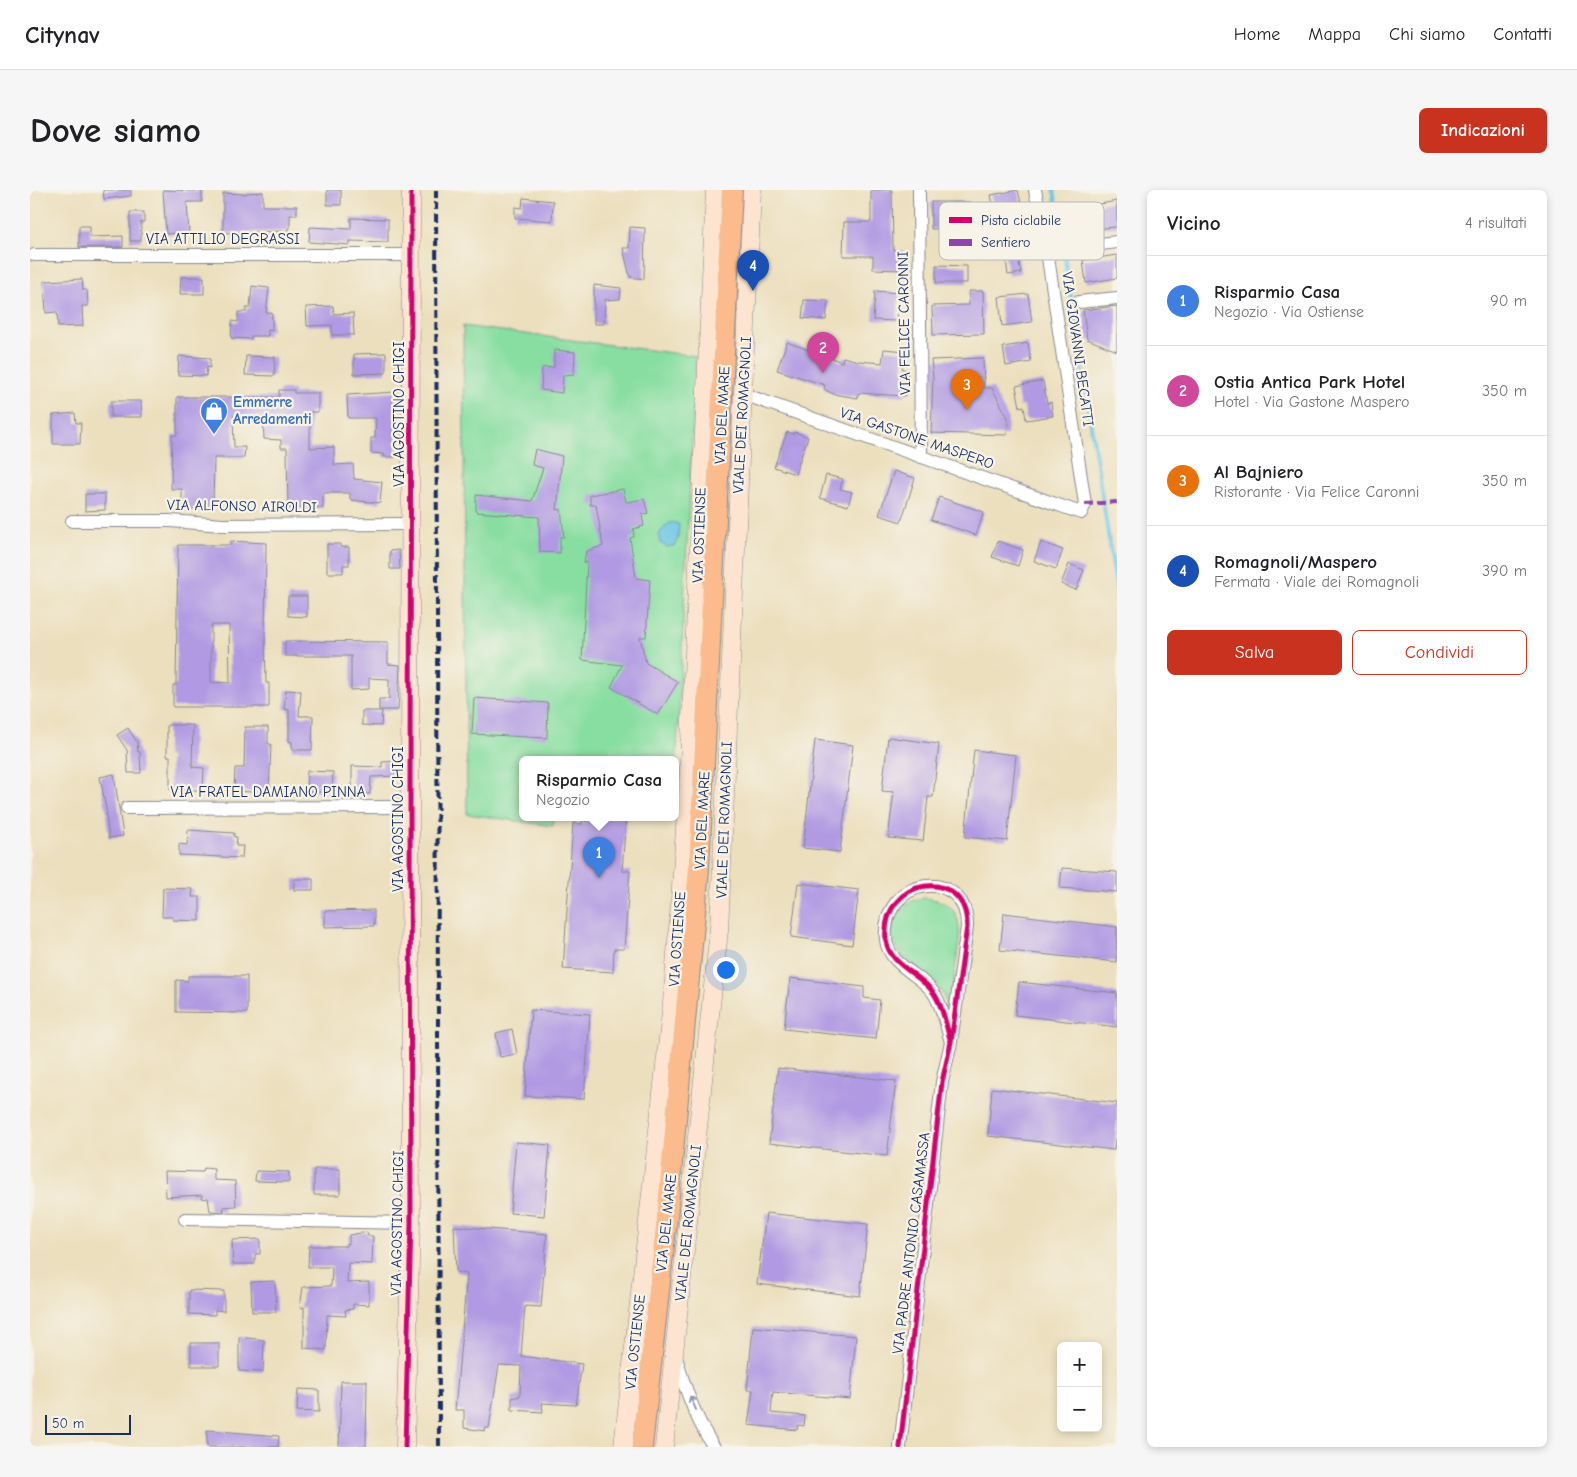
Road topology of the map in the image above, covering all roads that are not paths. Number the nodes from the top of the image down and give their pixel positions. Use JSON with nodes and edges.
{"nodes":[{"id":1,"x":411,"y":190,"type":"edge"},
{"id":2,"x":715,"y":190,"type":"edge"},
{"id":3,"x":732,"y":190,"type":"edge"},
{"id":4,"x":752,"y":190,"type":"edge"},
{"id":5,"x":918,"y":190,"type":"edge"},
{"id":6,"x":1117,"y":242,"type":"edge"},
{"id":7,"x":1104,"y":244,"type":"edge"},
{"id":8,"x":34,"y":255,"type":"dead end"},
{"id":9,"x":412,"y":255,"type":"junction"},
{"id":10,"x":1048,"y":260,"type":"edge"},
{"id":11,"x":1117,"y":298,"type":"edge"},
{"id":12,"x":1079,"y":302,"type":"dead end"},
{"id":13,"x":743,"y":394,"type":"junction"},
{"id":14,"x":921,"y":457,"type":"junction"},
{"id":15,"x":1081,"y":513,"type":"joint"},
{"id":16,"x":72,"y":521,"type":"dead end"},
{"id":17,"x":411,"y":524,"type":"junction"},
{"id":18,"x":410,"y":807,"type":"junction"},
{"id":19,"x":127,"y":808,"type":"dead end"},
{"id":20,"x":951,"y":1042,"type":"junction"},
{"id":21,"x":185,"y":1219,"type":"dead end"},
{"id":22,"x":411,"y":1223,"type":"junction"},
{"id":23,"x":675,"y":1352,"type":"junction"},
{"id":24,"x":404,"y":1447,"type":"edge"},
{"id":25,"x":624,"y":1447,"type":"edge"},
{"id":26,"x":642,"y":1447,"type":"edge"},
{"id":27,"x":664,"y":1447,"type":"edge"},
{"id":28,"x":714,"y":1447,"type":"edge"},
{"id":29,"x":900,"y":1447,"type":"edge"}],
"edges":[{"from":1,"to":9,"type":"main road","name":"VIA AGOSTINO CHIGI"},
{"from":2,"to":25,"type":"main road","name":"VIA OSTIENSE"},
{"from":3,"to":26,"type":"main road","name":"VIA DEL MARE"},
{"from":4,"to":13,"type":"main road","name":"VIALE DEI ROMAGNOLI"},
{"from":5,"to":14,"type":"street","name":"VIA FELICE CARONNI"},
{"from":6,"to":7,"type":"street"},
{"from":8,"to":9,"type":"street","name":"VIA ATTILIO DEGRASSI"},
{"from":9,"to":17,"type":"main road","name":"VIA AGOSTINO CHIGI"},
{"from":10,"to":15,"type":"street","name":"VIA GIOVANNI BECATTI"},
{"from":11,"to":12,"type":"street"},
{"from":13,"to":14,"type":"street","name":"VIA GASTONE MASPERO"},
{"from":13,"to":23,"type":"main road","name":"VIALE DEI ROMAGNOLI"},
{"from":14,"to":15,"type":"street","name":"VIA GASTONE MASPERO"},
{"from":16,"to":17,"type":"street","name":"VIA ALFONSO AIROLDI"},
{"from":17,"to":18,"type":"main road","name":"VIA AGOSTINO CHIGI"},
{"from":18,"to":19,"type":"street","name":"VIA FRATEL DAMIANO PINNA"},
{"from":18,"to":22,"type":"main road","name":"VIA AGOSTINO CHIGI"},
{"from":20,"to":20,"type":"street","name":"VIA PADRE ANTONIO CASAMASSA"},
{"from":20,"to":29,"type":"street","name":"VIA PADRE ANTONIO CASAMASSA"},
{"from":21,"to":22,"type":"street"},
{"from":22,"to":24,"type":"main road","name":"VIA AGOSTINO CHIGI"},
{"from":23,"to":27,"type":"main road","name":"VIALE DEI ROMAGNOLI"},
{"from":28,"to":23,"type":"street","one_way":true}]}
